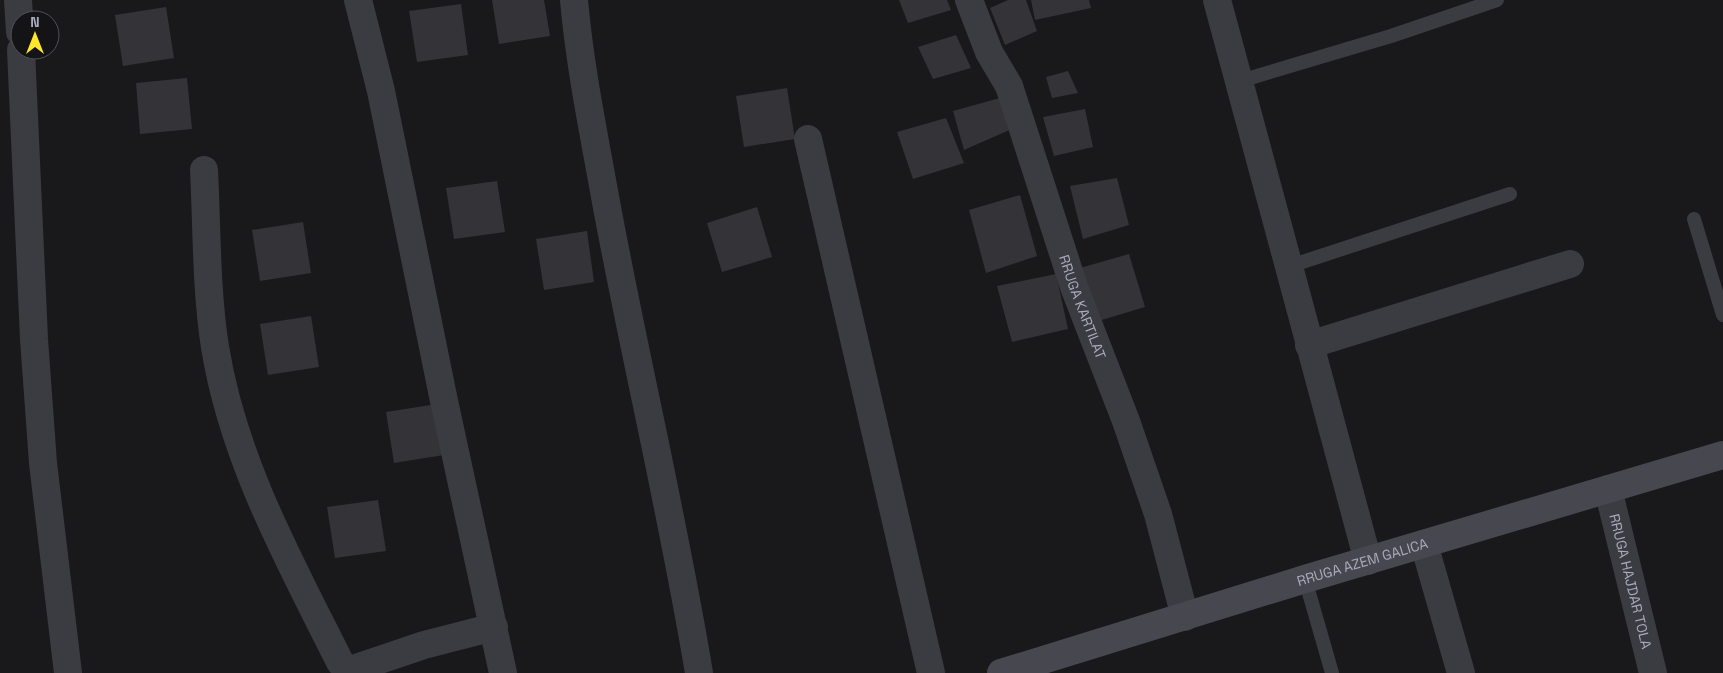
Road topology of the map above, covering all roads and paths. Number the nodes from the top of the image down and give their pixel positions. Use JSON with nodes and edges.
{"nodes":[{"id":1,"x":358,"y":0,"type":"edge"},
{"id":2,"x":574,"y":0,"type":"edge"},
{"id":3,"x":969,"y":0,"type":"edge"},
{"id":4,"x":1497,"y":0,"type":"edge"},
{"id":5,"x":1223,"y":2,"type":"edge"},
{"id":6,"x":21,"y":60,"type":"edge"},
{"id":7,"x":1240,"y":81,"type":"junction"},
{"id":8,"x":808,"y":139,"type":"dead end"},
{"id":9,"x":204,"y":170,"type":"dead end"},
{"id":10,"x":1510,"y":194,"type":"dead end"},
{"id":11,"x":1694,"y":219,"type":"dead end"},
{"id":12,"x":1570,"y":264,"type":"dead end"},
{"id":13,"x":1290,"y":266,"type":"junction"},
{"id":14,"x":1723,"y":315,"type":"edge"},
{"id":15,"x":1309,"y":345,"type":"junction"},
{"id":16,"x":1723,"y":455,"type":"edge"},
{"id":17,"x":1608,"y":489,"type":"junction"},
{"id":18,"x":1424,"y":544,"type":"junction"},
{"id":19,"x":1368,"y":561,"type":"junction"},
{"id":20,"x":1306,"y":579,"type":"junction"},
{"id":21,"x":1185,"y":617,"type":"junction"},
{"id":22,"x":494,"y":627,"type":"junction"},
{"id":23,"x":68,"y":673,"type":"edge"},
{"id":24,"x":503,"y":673,"type":"edge"},
{"id":25,"x":699,"y":673,"type":"edge"},
{"id":26,"x":931,"y":673,"type":"edge"},
{"id":27,"x":1001,"y":673,"type":"edge"},
{"id":28,"x":1332,"y":673,"type":"edge"},
{"id":29,"x":1461,"y":673,"type":"edge"},
{"id":30,"x":1653,"y":673,"type":"edge"}],
"edges":[{"from":1,"to":22,"type":"street"},
{"from":2,"to":25,"type":"street"},
{"from":3,"to":21,"type":"street","name":"RRUGA KARTILAT"},
{"from":4,"to":7,"type":"lane"},
{"from":5,"to":7,"type":"street"},
{"from":6,"to":23,"type":"street"},
{"from":7,"to":13,"type":"street"},
{"from":8,"to":26,"type":"street"},
{"from":9,"to":22,"type":"street"},
{"from":10,"to":13,"type":"lane"},
{"from":11,"to":14,"type":"lane"},
{"from":12,"to":15,"type":"street"},
{"from":13,"to":15,"type":"street"},
{"from":15,"to":19,"type":"street"},
{"from":16,"to":17,"type":"main road","name":"RRUGA AZEM GALICA"},
{"from":17,"to":18,"type":"main road","name":"RRUGA AZEM GALICA"},
{"from":17,"to":30,"type":"street","name":"RRUGA HAJDAR TOLA"},
{"from":18,"to":19,"type":"main road","name":"RRUGA AZEM GALICA"},
{"from":18,"to":29,"type":"street"},
{"from":19,"to":20,"type":"main road","name":"RRUGA AZEM GALICA"},
{"from":20,"to":21,"type":"main road","name":"RRUGA AZEM GALICA"},
{"from":20,"to":28,"type":"lane"},
{"from":21,"to":27,"type":"main road","name":"RRUGA AZEM GALICA"},
{"from":22,"to":24,"type":"street"}]}
